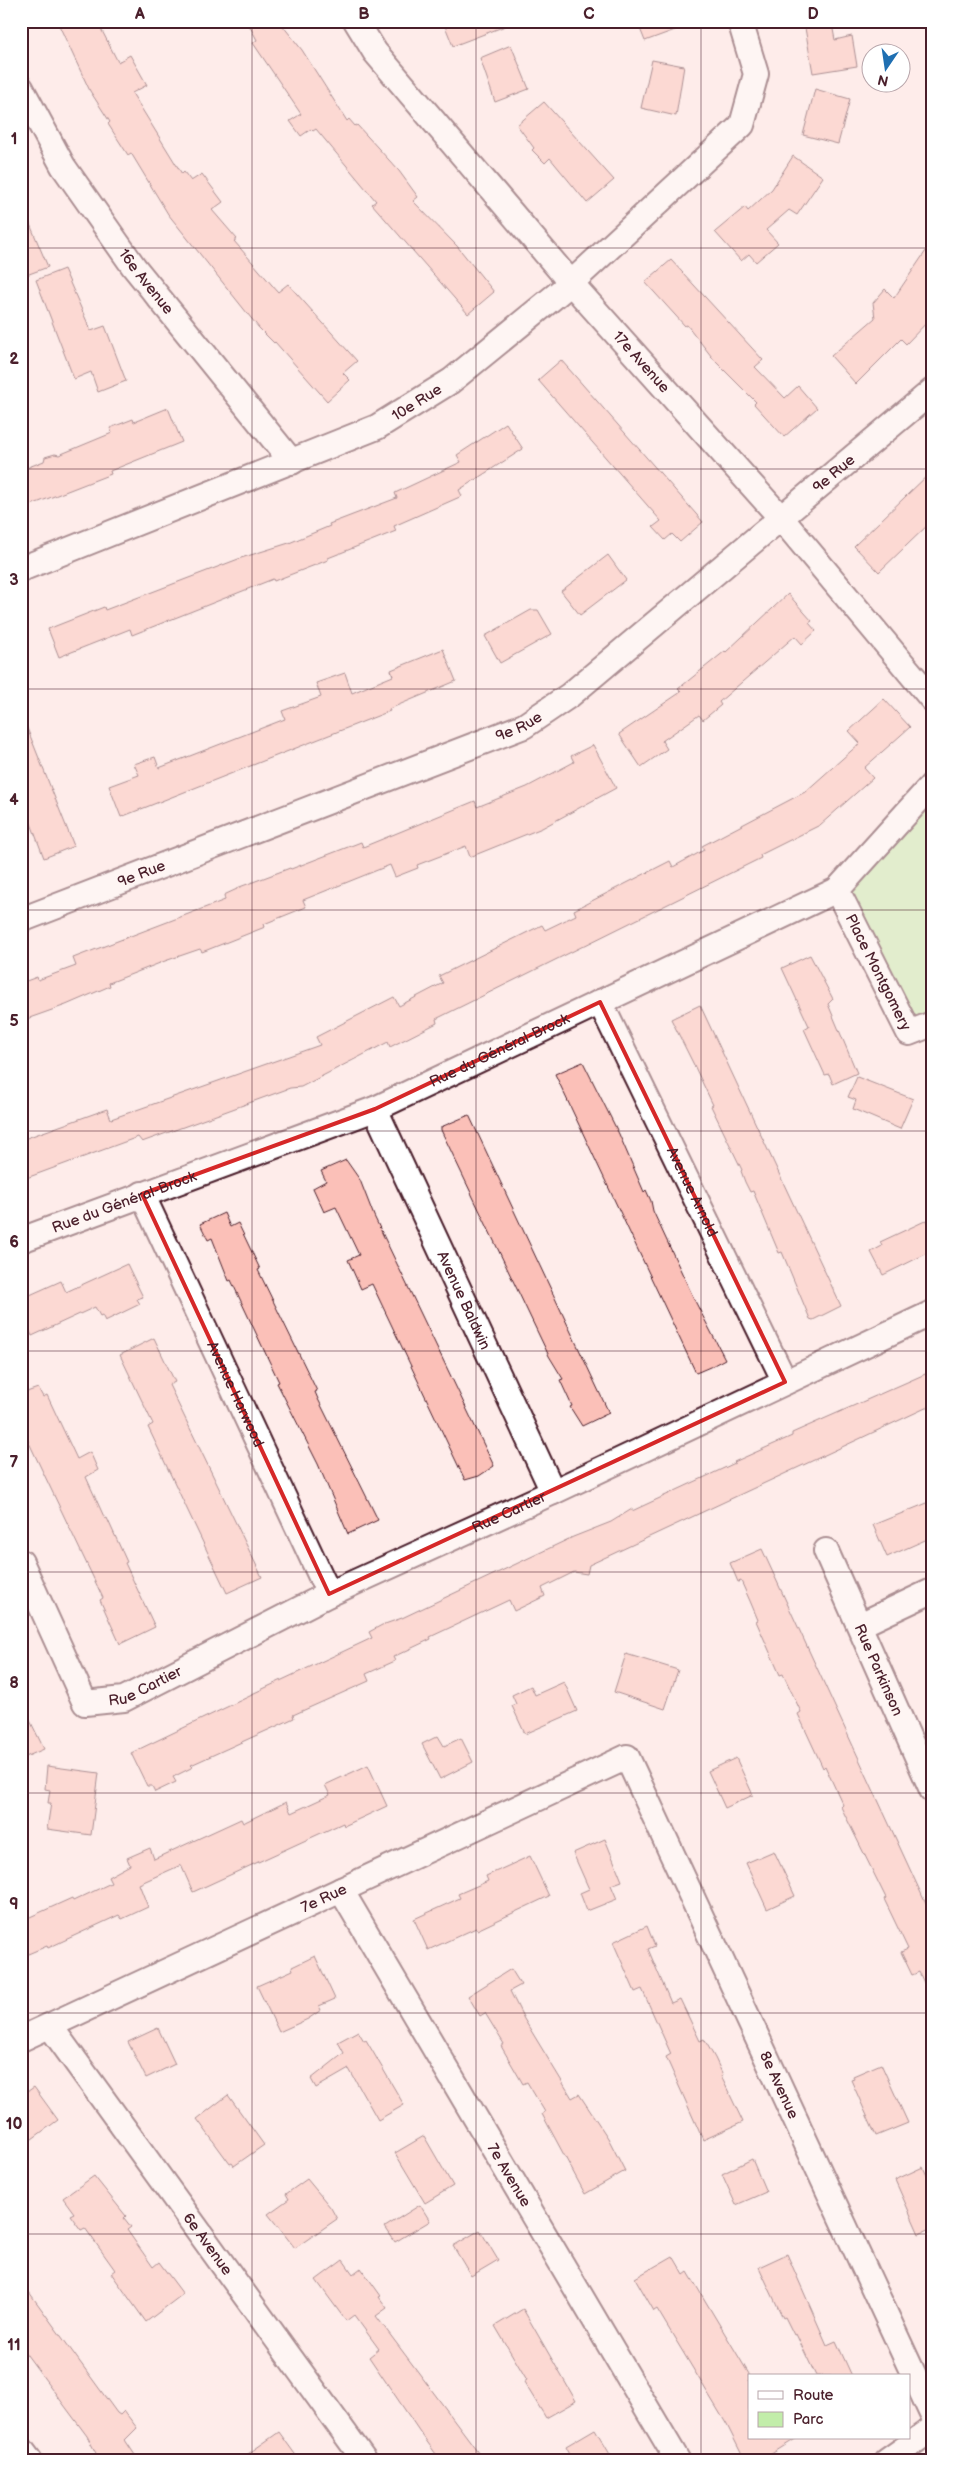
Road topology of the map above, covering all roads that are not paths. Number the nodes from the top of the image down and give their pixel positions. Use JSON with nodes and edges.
{"nodes":[{"id":1,"x":356,"y":21,"type":"edge"},
{"id":2,"x":740,"y":21,"type":"edge"},
{"id":3,"x":21,"y":88,"type":"edge"},
{"id":4,"x":571,"y":283,"type":"junction"},
{"id":5,"x":932,"y":391,"type":"edge"},
{"id":6,"x":292,"y":462,"type":"junction"},
{"id":7,"x":781,"y":518,"type":"junction"},
{"id":8,"x":21,"y":569,"type":"edge"},
{"id":9,"x":932,"y":698,"type":"edge"},
{"id":10,"x":932,"y":785,"type":"edge"},
{"id":11,"x":837,"y":890,"type":"junction"},
{"id":12,"x":21,"y":920,"type":"edge"},
{"id":13,"x":600,"y":1002,"type":"junction"},
{"id":14,"x":932,"y":1024,"type":"edge"},
{"id":15,"x":375,"y":1110,"type":"junction"},
{"id":16,"x":142,"y":1194,"type":"junction"},
{"id":17,"x":21,"y":1240,"type":"edge"},
{"id":18,"x":932,"y":1313,"type":"edge"},
{"id":19,"x":785,"y":1382,"type":"junction"},
{"id":20,"x":553,"y":1492,"type":"junction"},
{"id":21,"x":826,"y":1551,"type":"dead end"},
{"id":22,"x":21,"y":1562,"type":"edge"},
{"id":23,"x":932,"y":1591,"type":"edge"},
{"id":24,"x":329,"y":1594,"type":"junction"},
{"id":25,"x":860,"y":1625,"type":"junction"},
{"id":26,"x":627,"y":1757,"type":"joint"},
{"id":27,"x":932,"y":1790,"type":"edge"},
{"id":28,"x":341,"y":1890,"type":"junction"},
{"id":29,"x":50,"y":2026,"type":"junction"},
{"id":30,"x":21,"y":2039,"type":"edge"},
{"id":31,"x":932,"y":2414,"type":"edge"},
{"id":32,"x":932,"y":2429,"type":"edge"},
{"id":33,"x":21,"y":2449,"type":"edge"},
{"id":34,"x":30,"y":2461,"type":"edge"},
{"id":35,"x":365,"y":2461,"type":"edge"},
{"id":36,"x":678,"y":2461,"type":"edge"},
{"id":37,"x":887,"y":2461,"type":"edge"}],
"edges":[{"from":1,"to":4,"type":"street","name":"17e Avenue"},
{"from":2,"to":4,"type":"street","name":"10e Rue"},
{"from":3,"to":6,"type":"street","name":"16e Avenue"},
{"from":4,"to":6,"type":"street","name":"10e Rue"},
{"from":4,"to":7,"type":"street","name":"17e Avenue"},
{"from":5,"to":7,"type":"street","name":"9e Rue"},
{"from":6,"to":8,"type":"street","name":"10e Rue"},
{"from":7,"to":9,"type":"street","name":"17e Avenue"},
{"from":7,"to":12,"type":"street","name":"9e Rue"},
{"from":10,"to":11,"type":"street","name":"Rue du Général-Brock"},
{"from":11,"to":13,"type":"street","name":"Rue du Général-Brock"},
{"from":11,"to":14,"type":"street","name":"Place Montgomery"},
{"from":13,"to":15,"type":"street","name":"Rue du Général-Brock"},
{"from":13,"to":19,"type":"street","name":"Avenue Arnold"},
{"from":15,"to":16,"type":"street","name":"Rue du Général-Brock"},
{"from":15,"to":20,"type":"street","name":"Avenue Baldwin"},
{"from":16,"to":17,"type":"street","name":"Rue du Général-Brock"},
{"from":16,"to":24,"type":"street","name":"Avenue Harwood"},
{"from":18,"to":19,"type":"street","name":"Rue Cartier"},
{"from":19,"to":20,"type":"street","name":"Rue Cartier"},
{"from":20,"to":24,"type":"street","name":"Rue Cartier"},
{"from":21,"to":25,"type":"street","name":"Rue Parkinson"},
{"from":22,"to":24,"type":"street","name":"Rue Cartier"},
{"from":23,"to":25,"type":"street"},
{"from":25,"to":27,"type":"street","name":"Rue Parkinson"},
{"from":26,"to":28,"type":"street","name":"7e Rue"},
{"from":26,"to":31,"type":"street","name":"8e Avenue"},
{"from":28,"to":29,"type":"street","name":"7e Rue"},
{"from":28,"to":36,"type":"street","name":"7e Avenue"},
{"from":29,"to":30,"type":"street","name":"7e Rue"},
{"from":29,"to":35,"type":"street","name":"6e Avenue"},
{"from":32,"to":37,"type":"street"},
{"from":33,"to":34,"type":"street"}]}
